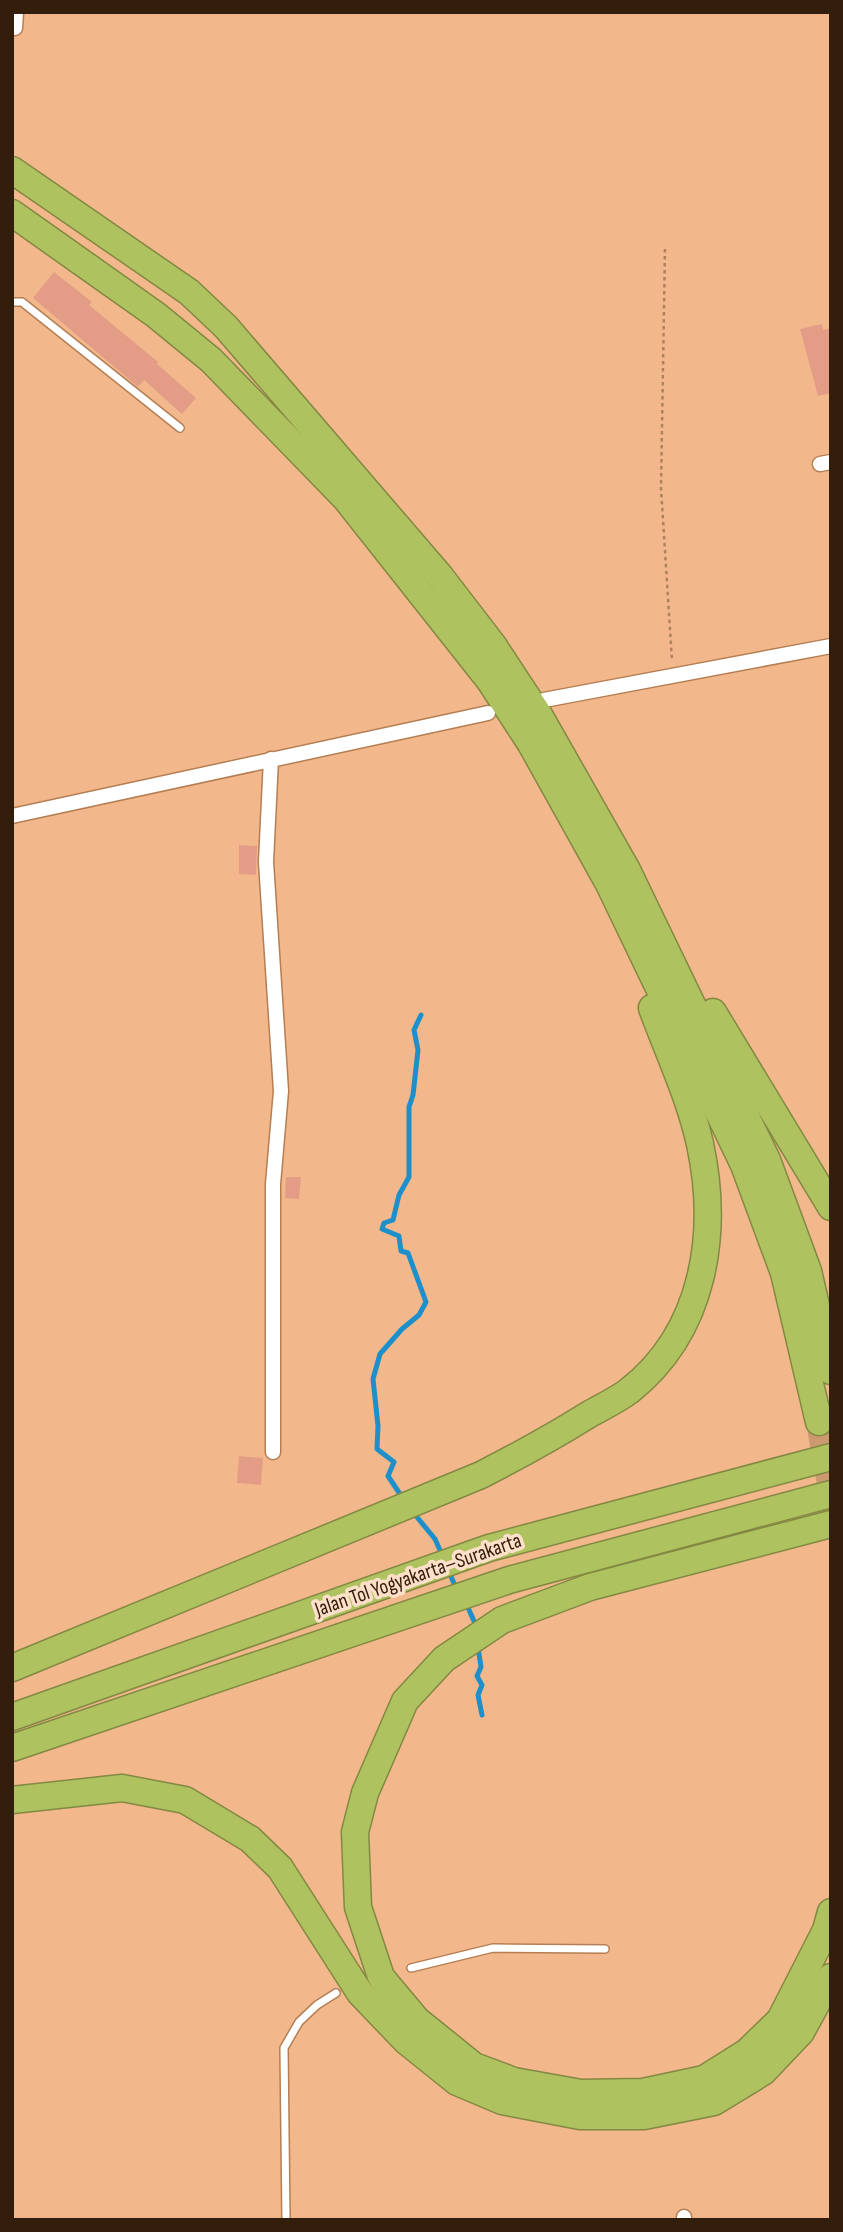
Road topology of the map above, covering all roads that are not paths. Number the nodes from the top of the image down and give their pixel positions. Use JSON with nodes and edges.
{"nodes":[{"id":1,"x":16,"y":12,"type":"edge"},
{"id":2,"x":15,"y":28,"type":"dead end"},
{"id":3,"x":12,"y":170,"type":"edge"},
{"id":4,"x":12,"y":213,"type":"edge"},
{"id":5,"x":12,"y":302,"type":"edge"},
{"id":6,"x":180,"y":428,"type":"dead end"},
{"id":7,"x":831,"y":646,"type":"edge"},
{"id":8,"x":544,"y":700,"type":"dead end"},
{"id":9,"x":488,"y":713,"type":"dead end"},
{"id":10,"x":271,"y":759,"type":"junction"},
{"id":11,"x":12,"y":816,"type":"edge"},
{"id":12,"x":618,"y":877,"type":"junction"},
{"id":13,"x":831,"y":1207,"type":"edge"},
{"id":14,"x":831,"y":1371,"type":"edge"},
{"id":15,"x":818,"y":1423,"type":"tunnel mouth"},
{"id":16,"x":273,"y":1452,"type":"dead end"},
{"id":17,"x":831,"y":1457,"type":"edge"},
{"id":18,"x":831,"y":1494,"type":"edge"},
{"id":19,"x":831,"y":1524,"type":"edge"},
{"id":20,"x":12,"y":1668,"type":"edge"},
{"id":21,"x":12,"y":1717,"type":"edge"},
{"id":22,"x":12,"y":1748,"type":"edge"},
{"id":23,"x":12,"y":1800,"type":"edge"},
{"id":24,"x":831,"y":1912,"type":"edge"},
{"id":25,"x":605,"y":1949,"type":"dead end"},
{"id":26,"x":411,"y":1968,"type":"dead end"},
{"id":27,"x":831,"y":1977,"type":"edge"},
{"id":28,"x":336,"y":1993,"type":"dead end"},
{"id":29,"x":286,"y":2220,"type":"edge"}],
"edges":[{"from":1,"to":2,"type":"street"},
{"from":3,"to":12,"type":"highway"},
{"from":4,"to":12,"type":"highway"},
{"from":5,"to":6,"type":"lane"},
{"from":7,"to":8,"type":"street"},
{"from":9,"to":10,"type":"street"},
{"from":10,"to":11,"type":"street"},
{"from":10,"to":16,"type":"street"},
{"from":12,"to":13,"type":"highway"},
{"from":12,"to":14,"type":"highway"},
{"from":12,"to":15,"type":"highway"},
{"from":12,"to":20,"type":"highway"},
{"from":17,"to":21,"type":"highway","name":"Jalan Tol Yogyakarta–Surakarta"},
{"from":18,"to":22,"type":"highway","name":"Jalan Tol Yogyakarta–Surakarta"},
{"from":19,"to":24,"type":"highway"},
{"from":23,"to":27,"type":"highway"},
{"from":25,"to":26,"type":"lane"},
{"from":28,"to":29,"type":"lane"}]}
